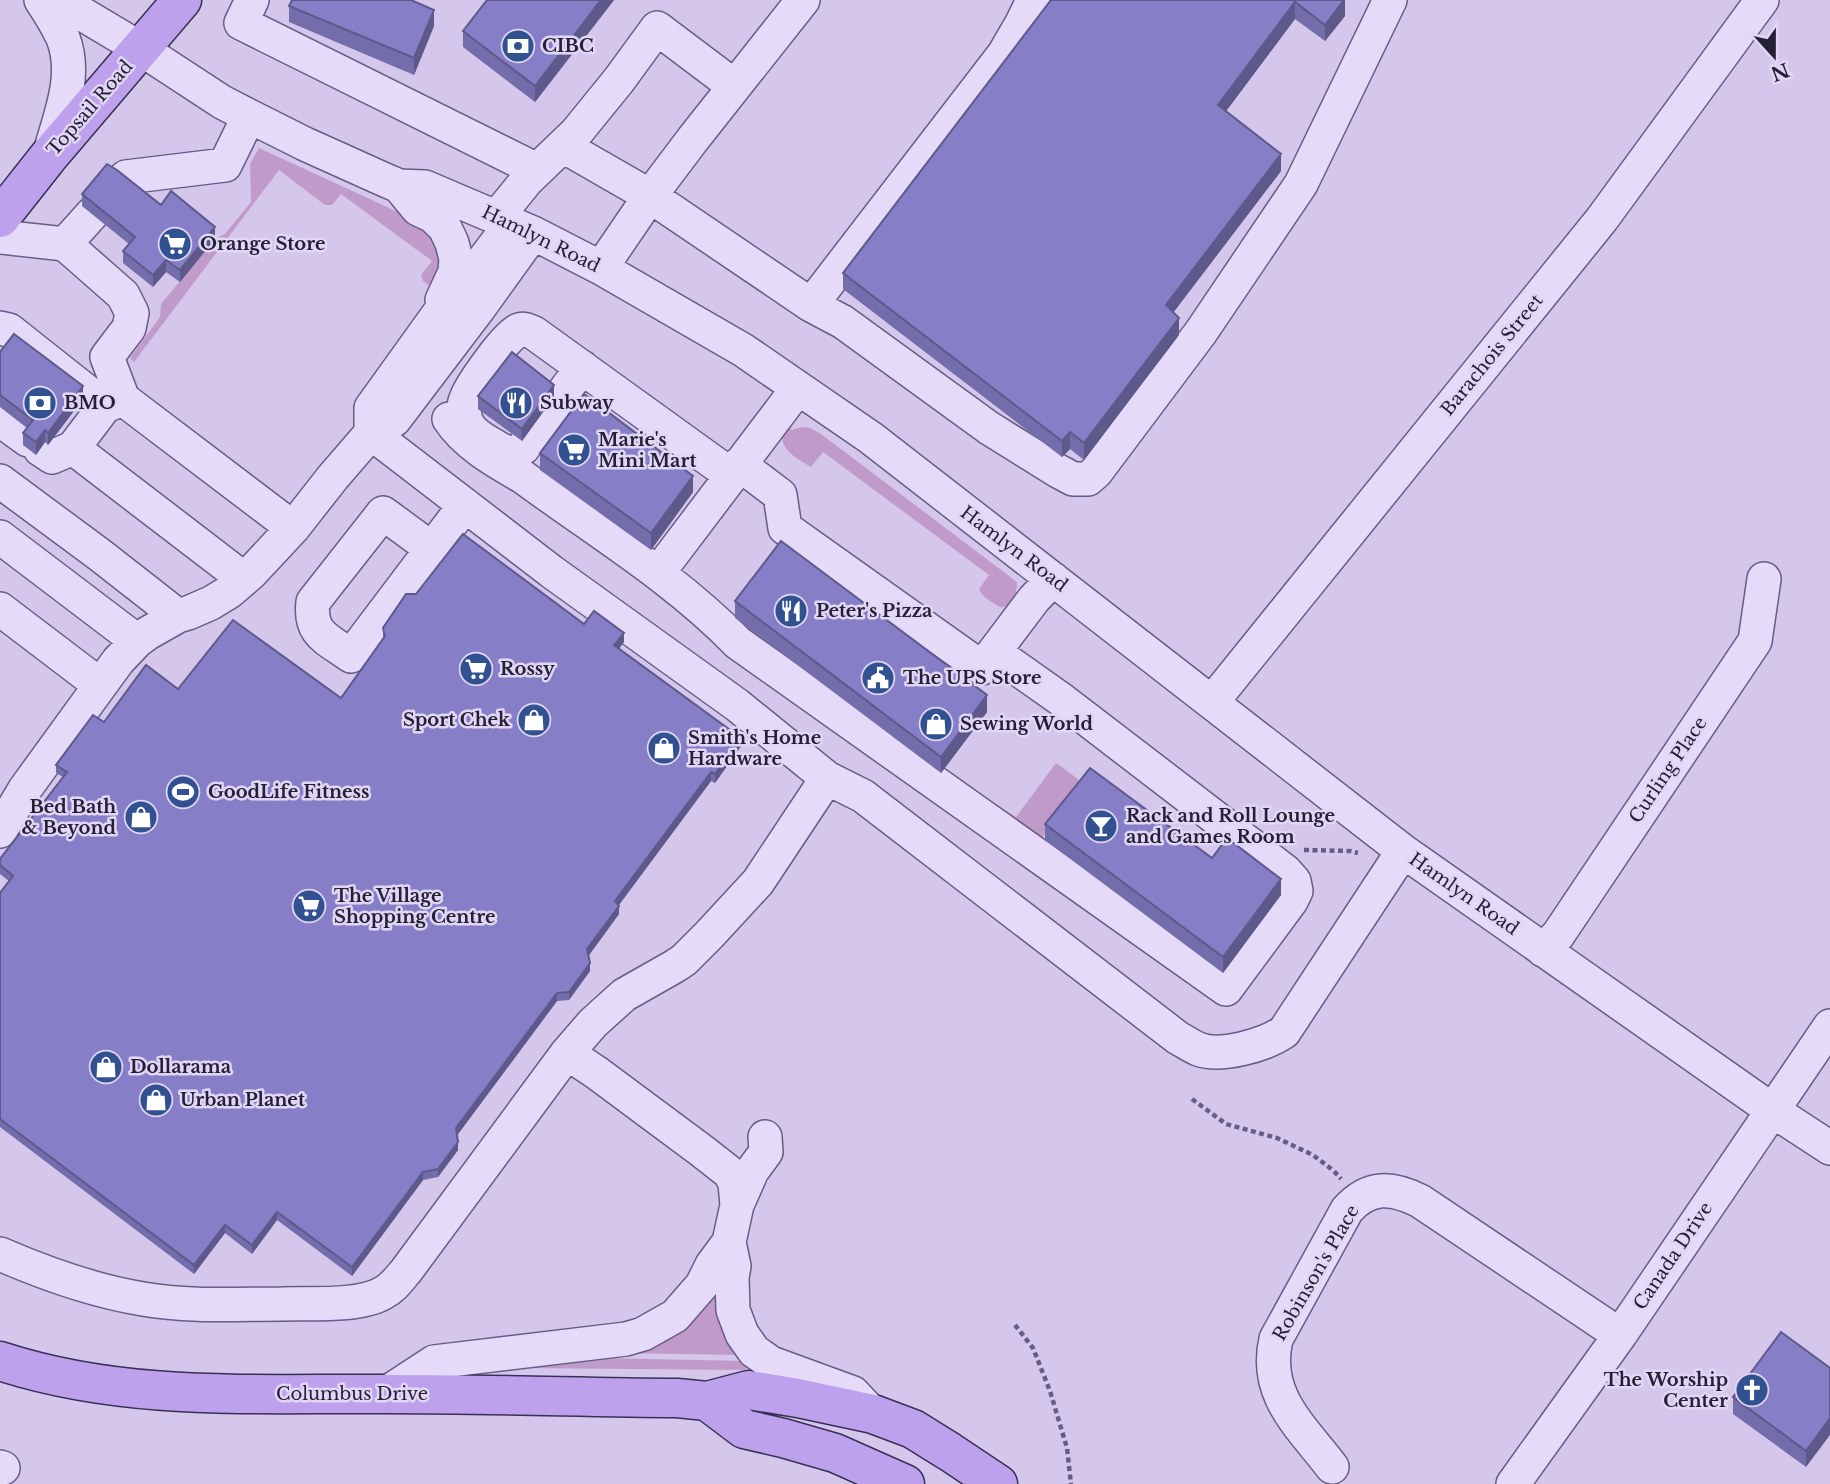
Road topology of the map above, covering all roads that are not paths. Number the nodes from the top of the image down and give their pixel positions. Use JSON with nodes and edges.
{"nodes":[{"id":1,"x":41,"y":0,"type":"edge"},
{"id":2,"x":59,"y":0,"type":"edge"},
{"id":3,"x":182,"y":0,"type":"edge"},
{"id":4,"x":252,"y":0,"type":"edge"},
{"id":5,"x":803,"y":0,"type":"edge"},
{"id":6,"x":1033,"y":0,"type":"edge"},
{"id":7,"x":1390,"y":0,"type":"edge"},
{"id":8,"x":1762,"y":0,"type":"edge"},
{"id":9,"x":141,"y":49,"type":"junction"},
{"id":10,"x":734,"y":86,"type":"junction"},
{"id":11,"x":249,"y":116,"type":"junction"},
{"id":12,"x":563,"y":146,"type":"junction"},
{"id":13,"x":49,"y":156,"type":"junction"},
{"id":14,"x":537,"y":170,"type":"junction"},
{"id":15,"x":119,"y":184,"type":"edge"},
{"id":16,"x":399,"y":186,"type":"junction"},
{"id":17,"x":650,"y":196,"type":"junction"},
{"id":18,"x":93,"y":214,"type":"edge"},
{"id":19,"x":0,"y":218,"type":"edge"},
{"id":20,"x":514,"y":224,"type":"junction"},
{"id":21,"x":0,"y":237,"type":"edge"},
{"id":22,"x":65,"y":244,"type":"junction"},
{"id":23,"x":601,"y":268,"type":"junction"},
{"id":24,"x":811,"y":305,"type":"junction"},
{"id":25,"x":440,"y":312,"type":"junction"},
{"id":26,"x":0,"y":328,"type":"edge"},
{"id":27,"x":589,"y":372,"type":"junction"},
{"id":28,"x":798,"y":388,"type":"junction"},
{"id":29,"x":113,"y":403,"type":"junction"},
{"id":30,"x":449,"y":419,"type":"dead end"},
{"id":31,"x":0,"y":420,"type":"edge"},
{"id":32,"x":371,"y":433,"type":"junction"},
{"id":33,"x":47,"y":445,"type":"junction"},
{"id":34,"x":735,"y":470,"type":"junction"},
{"id":35,"x":523,"y":477,"type":"junction"},
{"id":36,"x":0,"y":481,"type":"edge"},
{"id":37,"x":465,"y":505,"type":"junction"},
{"id":38,"x":293,"y":528,"type":"junction"},
{"id":39,"x":0,"y":537,"type":"edge"},
{"id":40,"x":432,"y":549,"type":"dead end"},
{"id":41,"x":657,"y":573,"type":"junction"},
{"id":42,"x":244,"y":579,"type":"junction"},
{"id":43,"x":1053,"y":579,"type":"junction"},
{"id":44,"x":1764,"y":579,"type":"dead end"},
{"id":45,"x":0,"y":609,"type":"edge"},
{"id":46,"x":178,"y":616,"type":"junction"},
{"id":47,"x":137,"y":641,"type":"junction"},
{"id":48,"x":994,"y":652,"type":"junction"},
{"id":49,"x":100,"y":685,"type":"junction"},
{"id":50,"x":1212,"y":702,"type":"junction"},
{"id":51,"x":827,"y":778,"type":"junction"},
{"id":52,"x":0,"y":831,"type":"edge"},
{"id":53,"x":1403,"y":851,"type":"junction"},
{"id":54,"x":1543,"y":950,"type":"junction"},
{"id":55,"x":1830,"y":1026,"type":"edge"},
{"id":56,"x":567,"y":1053,"type":"junction"},
{"id":57,"x":1772,"y":1110,"type":"junction"},
{"id":58,"x":765,"y":1137,"type":"dead end"},
{"id":59,"x":1830,"y":1149,"type":"edge"},
{"id":60,"x":737,"y":1205,"type":"junction"},
{"id":61,"x":729,"y":1242,"type":"junction"},
{"id":62,"x":0,"y":1254,"type":"edge"},
{"id":63,"x":1620,"y":1335,"type":"junction"},
{"id":64,"x":0,"y":1361,"type":"edge"},
{"id":65,"x":385,"y":1394,"type":"junction"},
{"id":66,"x":707,"y":1401,"type":"junction"},
{"id":67,"x":873,"y":1414,"type":"junction"},
{"id":68,"x":1332,"y":1467,"type":"dead end"},
{"id":69,"x":905,"y":1484,"type":"edge"},
{"id":70,"x":998,"y":1484,"type":"edge"},
{"id":71,"x":1513,"y":1484,"type":"edge"}],
"edges":[{"from":1,"to":13,"type":"street"},
{"from":2,"to":9,"type":"street","name":"Hamlyn Road"},
{"from":3,"to":9,"type":"main road","name":"Topsail Road"},
{"from":4,"to":14,"type":"street"},
{"from":5,"to":10,"type":"street"},
{"from":6,"to":24,"type":"street"},
{"from":7,"to":24,"type":"street"},
{"from":8,"to":50,"type":"street","name":"Barachois Street"},
{"from":9,"to":11,"type":"street","name":"Hamlyn Road"},
{"from":9,"to":13,"type":"main road","name":"Topsail Road"},
{"from":10,"to":12,"type":"street"},
{"from":10,"to":17,"type":"street"},
{"from":11,"to":15,"type":"street"},
{"from":11,"to":16,"type":"street","name":"Hamlyn Road"},
{"from":12,"to":14,"type":"street"},
{"from":12,"to":17,"type":"street"},
{"from":13,"to":19,"type":"main road","name":"Topsail Road"},
{"from":14,"to":20,"type":"street"},
{"from":16,"to":20,"type":"street","name":"Hamlyn Road"},
{"from":16,"to":25,"type":"street"},
{"from":17,"to":23,"type":"street"},
{"from":17,"to":24,"type":"street"},
{"from":18,"to":22,"type":"street"},
{"from":20,"to":23,"type":"street","name":"Hamlyn Road"},
{"from":20,"to":25,"type":"street"},
{"from":20,"to":32,"type":"street"},
{"from":21,"to":22,"type":"street"},
{"from":22,"to":29,"type":"street"},
{"from":23,"to":28,"type":"street","name":"Hamlyn Road"},
{"from":25,"to":32,"type":"street"},
{"from":26,"to":29,"type":"street"},
{"from":27,"to":27,"type":"street"},
{"from":27,"to":34,"type":"street"},
{"from":27,"to":35,"type":"street"},
{"from":28,"to":34,"type":"street"},
{"from":28,"to":43,"type":"street","name":"Hamlyn Road"},
{"from":29,"to":33,"type":"street"},
{"from":29,"to":38,"type":"street"},
{"from":30,"to":35,"type":"street"},
{"from":31,"to":33,"type":"street"},
{"from":32,"to":37,"type":"street"},
{"from":32,"to":38,"type":"street"},
{"from":33,"to":42,"type":"street"},
{"from":34,"to":41,"type":"street"},
{"from":34,"to":48,"type":"street"},
{"from":35,"to":41,"type":"street"},
{"from":36,"to":46,"type":"street"},
{"from":37,"to":40,"type":"street"},
{"from":37,"to":51,"type":"street"},
{"from":38,"to":42,"type":"street"},
{"from":39,"to":47,"type":"street"},
{"from":41,"to":48,"type":"street"},
{"from":42,"to":46,"type":"street"},
{"from":43,"to":48,"type":"street"},
{"from":43,"to":50,"type":"street","name":"Hamlyn Road"},
{"from":44,"to":54,"type":"street","name":"Curling Place"},
{"from":45,"to":49,"type":"street"},
{"from":46,"to":47,"type":"street"},
{"from":47,"to":49,"type":"street"},
{"from":49,"to":52,"type":"street"},
{"from":50,"to":53,"type":"street","name":"Hamlyn Road"},
{"from":51,"to":53,"type":"street"},
{"from":51,"to":56,"type":"street"},
{"from":53,"to":54,"type":"street","name":"Hamlyn Road"},
{"from":54,"to":57,"type":"street","name":"Hamlyn Road"},
{"from":55,"to":57,"type":"street","name":"Canada Drive"},
{"from":56,"to":60,"type":"street"},
{"from":56,"to":62,"type":"street"},
{"from":57,"to":59,"type":"street","name":"Hamlyn Road"},
{"from":57,"to":63,"type":"street","name":"Canada Drive"},
{"from":58,"to":60,"type":"street"},
{"from":60,"to":61,"type":"street"},
{"from":61,"to":65,"type":"street"},
{"from":61,"to":67,"type":"street"},
{"from":63,"to":68,"type":"street","name":"Robinson's Place"},
{"from":63,"to":71,"type":"street","name":"Canada Drive"},
{"from":64,"to":65,"type":"main road","name":"Columbus Drive"},
{"from":65,"to":66,"type":"main road","name":"Columbus Drive"},
{"from":66,"to":67,"type":"main road","name":"Columbus Drive"},
{"from":66,"to":69,"type":"main road"},
{"from":67,"to":70,"type":"main road","name":"Columbus Drive"}]}
